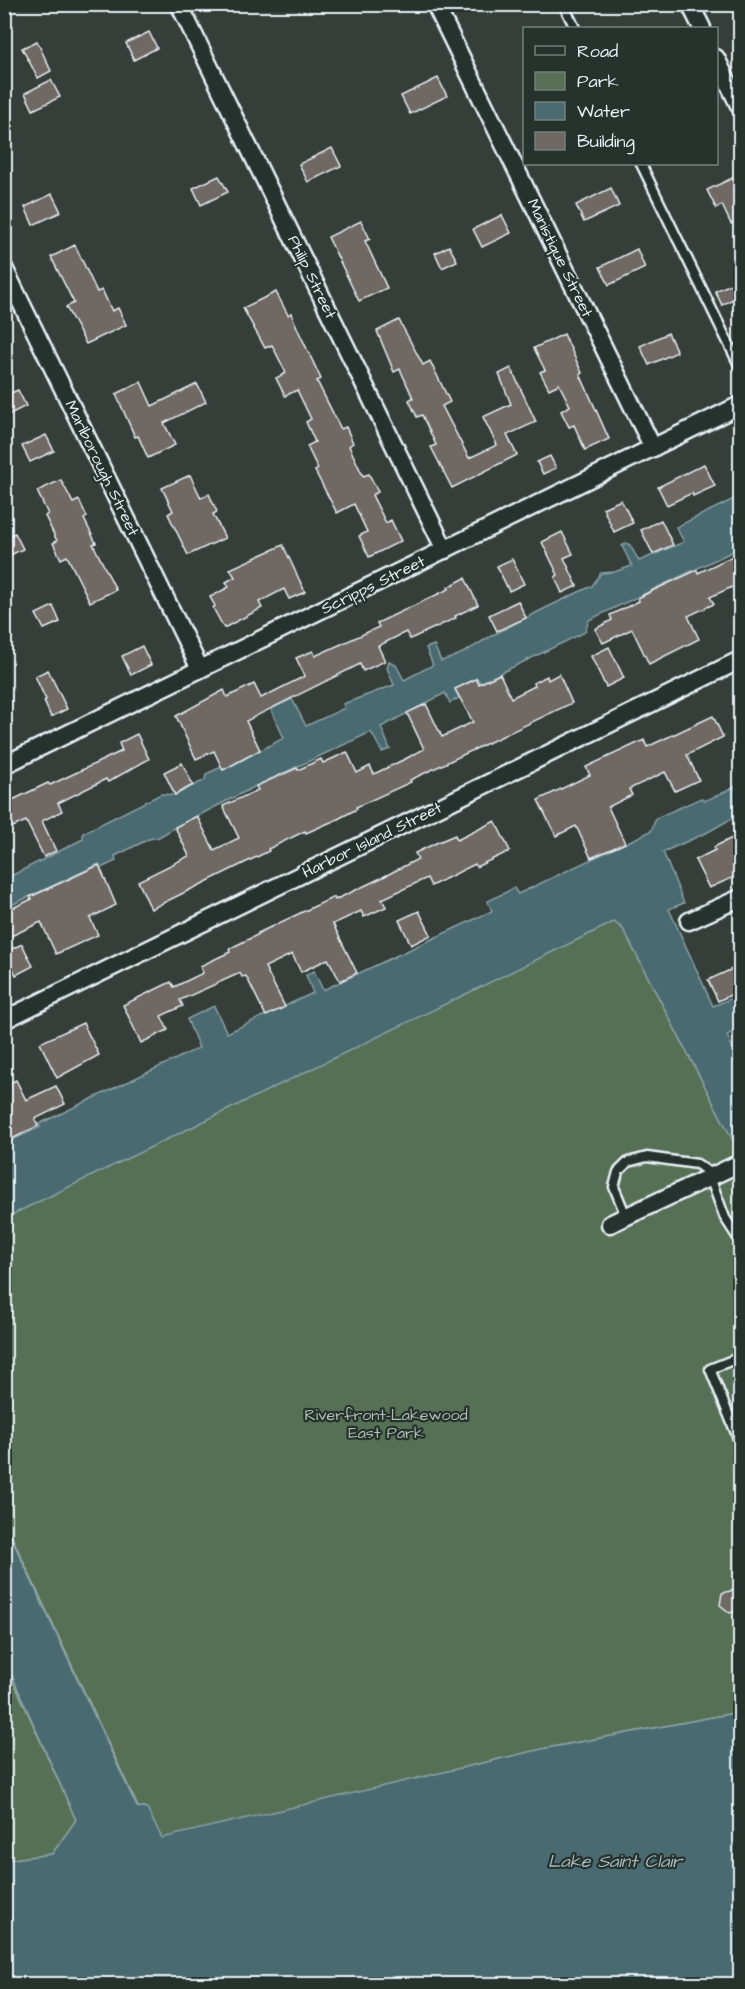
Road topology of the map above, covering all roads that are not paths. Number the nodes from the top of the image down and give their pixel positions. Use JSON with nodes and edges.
{"nodes":[{"id":1,"x":178,"y":4,"type":"edge"},
{"id":2,"x":435,"y":4,"type":"edge"},
{"id":3,"x":563,"y":4,"type":"edge"},
{"id":4,"x":690,"y":4,"type":"edge"},
{"id":5,"x":574,"y":27,"type":"edge"},
{"id":6,"x":702,"y":27,"type":"edge"},
{"id":7,"x":718,"y":60,"type":"edge"},
{"id":8,"x":741,"y":107,"type":"edge"},
{"id":9,"x":641,"y":165,"type":"edge"},
{"id":10,"x":4,"y":268,"type":"edge"},
{"id":11,"x":741,"y":367,"type":"edge"},
{"id":12,"x":741,"y":405,"type":"edge"},
{"id":13,"x":653,"y":448,"type":"junction"},
{"id":14,"x":445,"y":550,"type":"junction"},
{"id":15,"x":741,"y":660,"type":"edge"},
{"id":16,"x":200,"y":669,"type":"junction"},
{"id":17,"x":4,"y":765,"type":"edge"},
{"id":18,"x":741,"y":898,"type":"edge"},
{"id":19,"x":689,"y":921,"type":"dead end"},
{"id":20,"x":4,"y":1020,"type":"edge"},
{"id":21,"x":741,"y":1163,"type":"edge"},
{"id":22,"x":711,"y":1177,"type":"junction"},
{"id":23,"x":626,"y":1216,"type":"junction"},
{"id":24,"x":610,"y":1224,"type":"dead end"},
{"id":25,"x":741,"y":1241,"type":"edge"},
{"id":26,"x":741,"y":1357,"type":"edge"},
{"id":27,"x":741,"y":1443,"type":"edge"}],
"edges":[{"from":1,"to":14,"type":"street","name":"Philip Street"},
{"from":2,"to":13,"type":"street","name":"Manistique Street"},
{"from":3,"to":5,"type":"lane"},
{"from":4,"to":6,"type":"street"},
{"from":7,"to":8,"type":"street"},
{"from":9,"to":11,"type":"lane"},
{"from":10,"to":16,"type":"street","name":"Marlborough Street"},
{"from":12,"to":13,"type":"street","name":"Scripps Street"},
{"from":13,"to":14,"type":"street","name":"Scripps Street"},
{"from":14,"to":16,"type":"street","name":"Scripps Street"},
{"from":15,"to":20,"type":"street","name":"Harbor Island Street"},
{"from":16,"to":17,"type":"street","name":"Scripps Street"},
{"from":18,"to":19,"type":"street"},
{"from":21,"to":22,"type":"street"},
{"from":22,"to":23,"type":"street"},
{"from":22,"to":23,"type":"lane"},
{"from":22,"to":25,"type":"lane"},
{"from":23,"to":24,"type":"street"},
{"from":26,"to":27,"type":"lane"}]}
